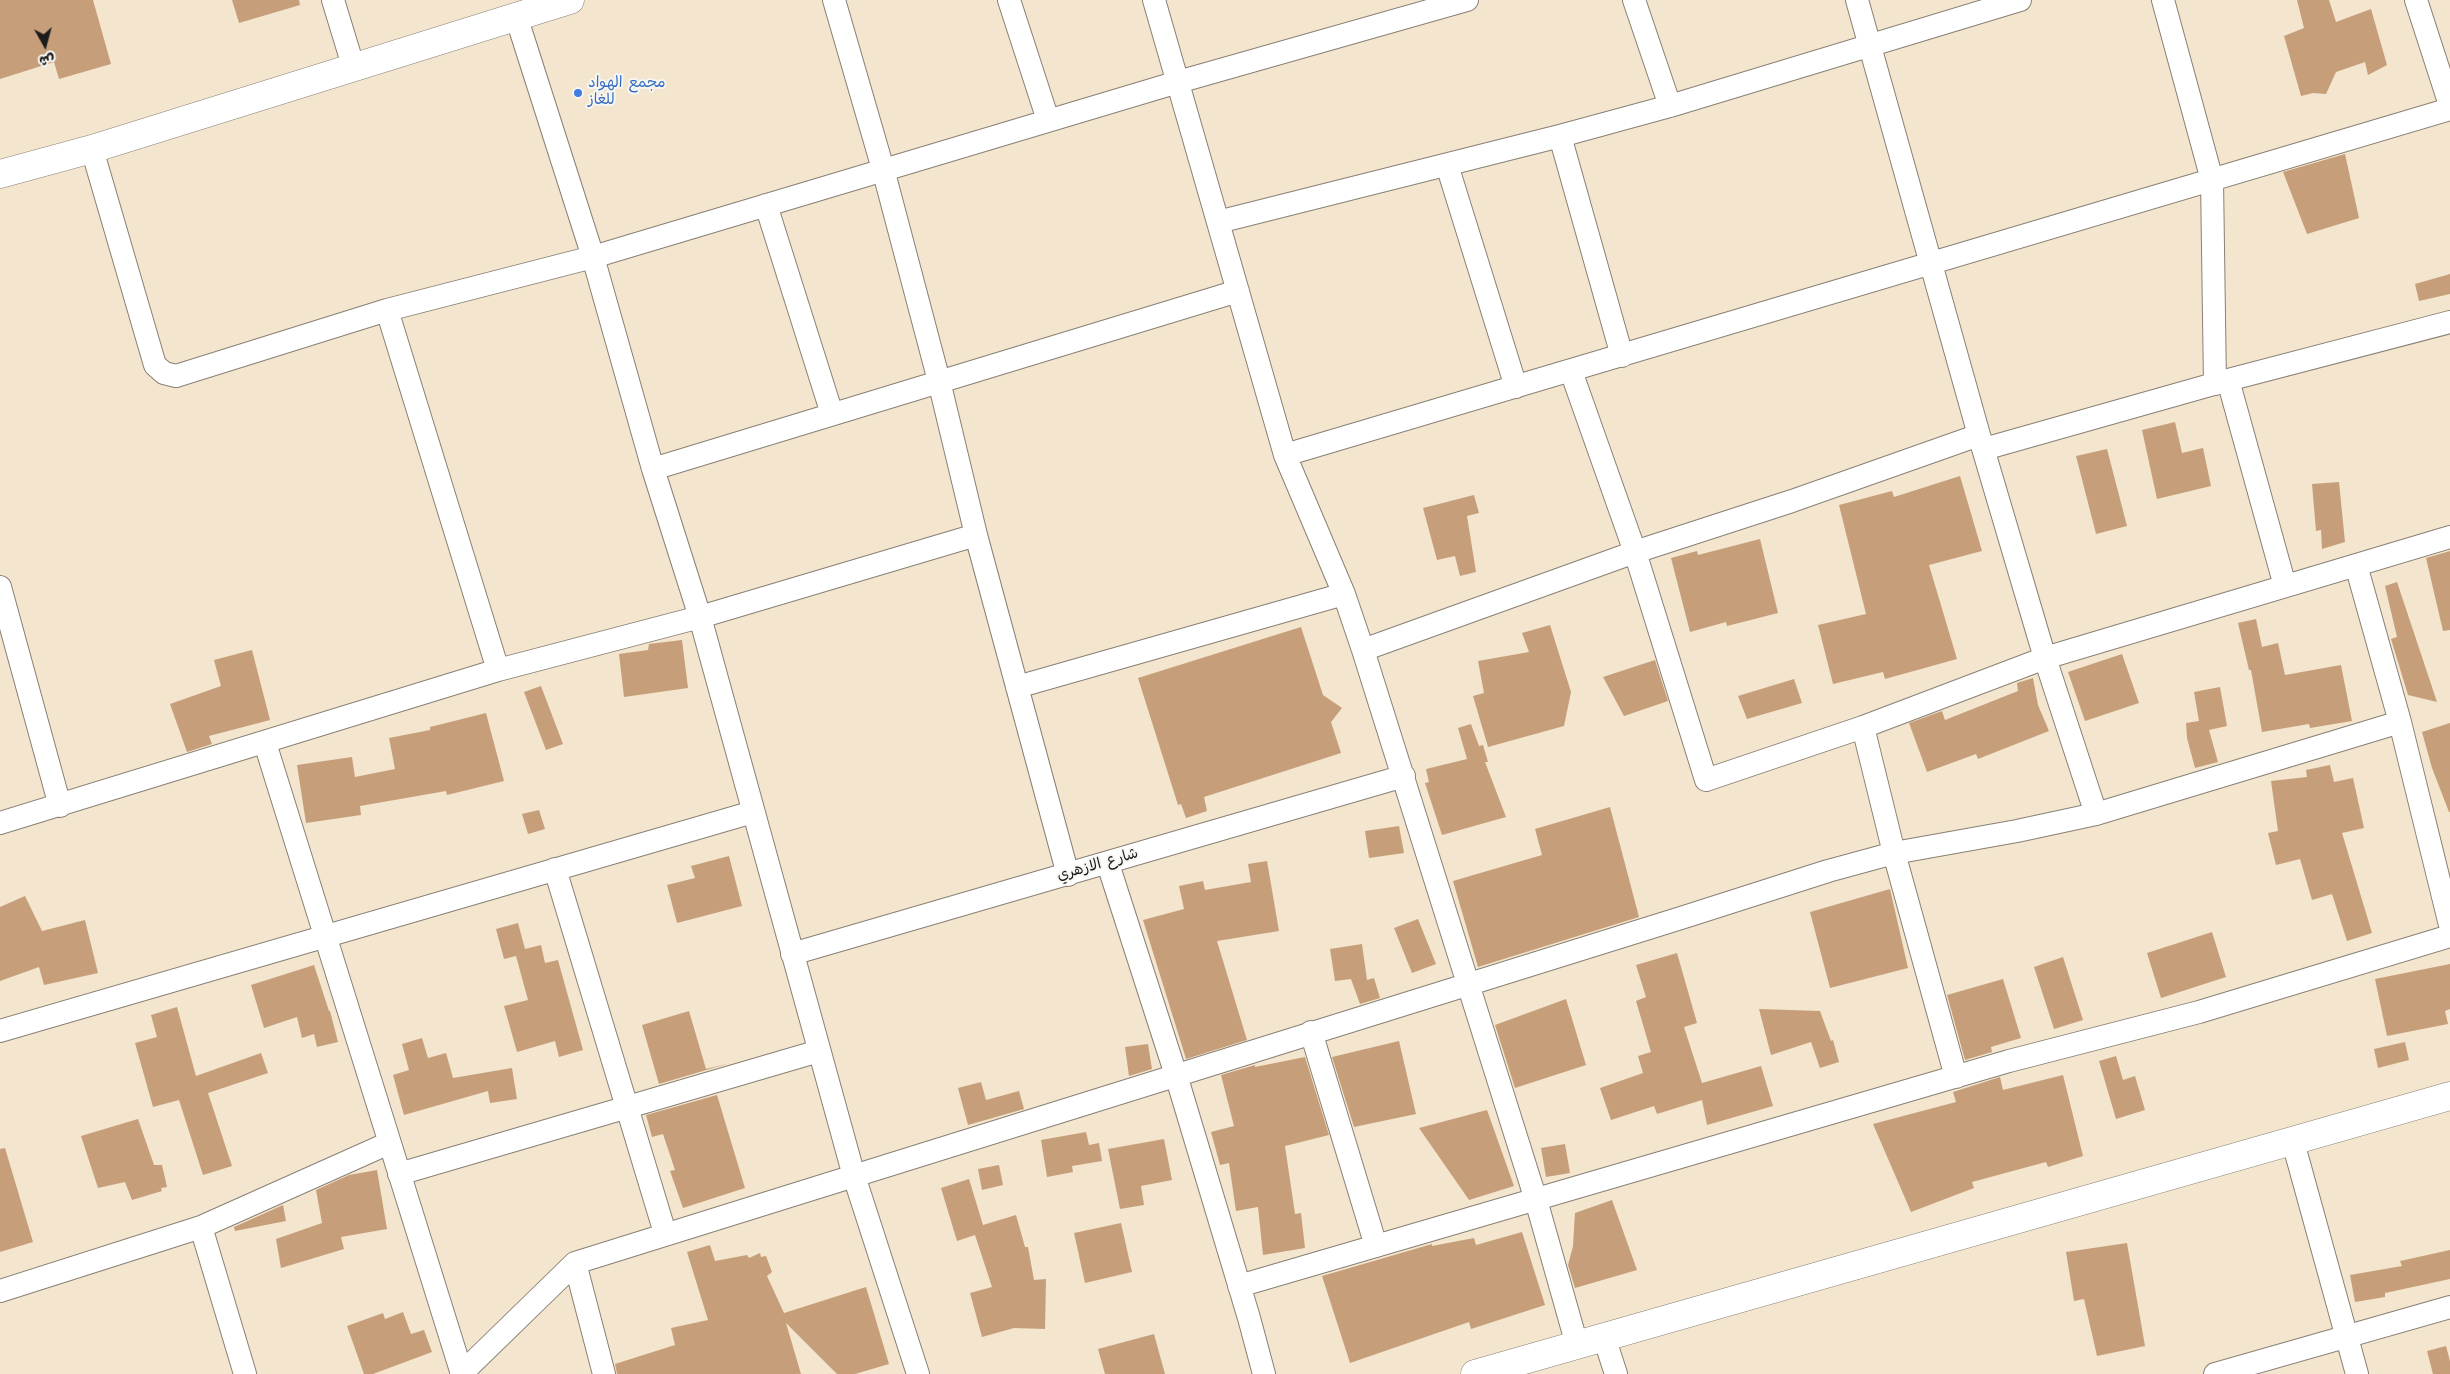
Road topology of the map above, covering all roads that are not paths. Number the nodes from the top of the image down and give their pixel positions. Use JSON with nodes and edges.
{"nodes":[{"id":1,"x":333,"y":0,"type":"edge"},
{"id":2,"x":570,"y":0,"type":"edge"},
{"id":3,"x":834,"y":0,"type":"edge"},
{"id":4,"x":1009,"y":0,"type":"edge"},
{"id":5,"x":1154,"y":0,"type":"edge"},
{"id":6,"x":1467,"y":0,"type":"edge"},
{"id":7,"x":1634,"y":0,"type":"edge"},
{"id":8,"x":1857,"y":0,"type":"edge"},
{"id":9,"x":2020,"y":0,"type":"edge"},
{"id":10,"x":2163,"y":0,"type":"edge"},
{"id":11,"x":2416,"y":0,"type":"edge"},
{"id":12,"x":516,"y":16,"type":"junction"},
{"id":13,"x":1869,"y":45,"type":"junction"},
{"id":14,"x":354,"y":68,"type":"junction"},
{"id":15,"x":1178,"y":82,"type":"junction"},
{"id":16,"x":2450,"y":105,"type":"edge"},
{"id":17,"x":1670,"y":106,"type":"junction"},
{"id":18,"x":2450,"y":110,"type":"edge"},
{"id":19,"x":1048,"y":120,"type":"junction"},
{"id":20,"x":1560,"y":136,"type":"junction"},
{"id":21,"x":92,"y":149,"type":"junction"},
{"id":22,"x":1447,"y":165,"type":"junction"},
{"id":23,"x":883,"y":170,"type":"junction"},
{"id":24,"x":0,"y":174,"type":"edge"},
{"id":25,"x":2212,"y":180,"type":"junction"},
{"id":26,"x":766,"y":205,"type":"junction"},
{"id":27,"x":1218,"y":222,"type":"junction"},
{"id":28,"x":593,"y":256,"type":"junction"},
{"id":29,"x":1931,"y":263,"type":"junction"},
{"id":30,"x":1238,"y":291,"type":"junction"},
{"id":31,"x":387,"y":310,"type":"junction"},
{"id":32,"x":2450,"y":322,"type":"edge"},
{"id":33,"x":1622,"y":356,"type":"junction"},
{"id":34,"x":1571,"y":371,"type":"junction"},
{"id":35,"x":939,"y":381,"type":"junction"},
{"id":36,"x":2221,"y":382,"type":"junction"},
{"id":37,"x":1516,"y":387,"type":"junction"},
{"id":38,"x":832,"y":414,"type":"junction"},
{"id":39,"x":1982,"y":442,"type":"junction"},
{"id":40,"x":1285,"y":455,"type":"junction"},
{"id":41,"x":654,"y":469,"type":"junction"},
{"id":42,"x":976,"y":535,"type":"junction"},
{"id":43,"x":2450,"y":537,"type":"edge"},
{"id":44,"x":1634,"y":552,"type":"junction"},
{"id":45,"x":2356,"y":565,"type":"junction"},
{"id":46,"x":2285,"y":586,"type":"junction"},
{"id":47,"x":0,"y":587,"type":"edge"},
{"id":48,"x":1344,"y":594,"type":"junction"},
{"id":49,"x":700,"y":616,"type":"junction"},
{"id":50,"x":1363,"y":650,"type":"junction"},
{"id":51,"x":2045,"y":658,"type":"junction"},
{"id":52,"x":498,"y":670,"type":"junction"},
{"id":53,"x":1016,"y":688,"type":"junction"},
{"id":54,"x":2400,"y":722,"type":"junction"},
{"id":55,"x":1863,"y":727,"type":"junction"},
{"id":56,"x":265,"y":743,"type":"junction"},
{"id":57,"x":1404,"y":776,"type":"junction"},
{"id":58,"x":60,"y":806,"type":"junction"},
{"id":59,"x":753,"y":812,"type":"junction"},
{"id":60,"x":2096,"y":814,"type":"junction"},
{"id":61,"x":0,"y":823,"type":"edge"},
{"id":62,"x":1894,"y":853,"type":"junction"},
{"id":63,"x":1108,"y":864,"type":"junction"},
{"id":64,"x":555,"y":869,"type":"junction"},
{"id":65,"x":1068,"y":875,"type":"junction"},
{"id":66,"x":2450,"y":925,"type":"edge"},
{"id":67,"x":325,"y":936,"type":"junction"},
{"id":68,"x":2450,"y":936,"type":"edge"},
{"id":69,"x":792,"y":954,"type":"junction"},
{"id":70,"x":1467,"y":984,"type":"junction"},
{"id":71,"x":0,"y":1031,"type":"edge"},
{"id":72,"x":1311,"y":1032,"type":"junction"},
{"id":73,"x":819,"y":1051,"type":"junction"},
{"id":74,"x":1176,"y":1074,"type":"junction"},
{"id":75,"x":1956,"y":1077,"type":"junction"},
{"id":76,"x":2450,"y":1096,"type":"edge"},
{"id":77,"x":626,"y":1107,"type":"junction"},
{"id":78,"x":389,"y":1142,"type":"junction"},
{"id":79,"x":2293,"y":1142,"type":"junction"},
{"id":80,"x":400,"y":1174,"type":"junction"},
{"id":81,"x":854,"y":1176,"type":"junction"},
{"id":82,"x":1536,"y":1200,"type":"junction"},
{"id":83,"x":201,"y":1227,"type":"junction"},
{"id":84,"x":665,"y":1233,"type":"junction"},
{"id":85,"x":1376,"y":1246,"type":"junction"},
{"id":86,"x":575,"y":1263,"type":"junction"},
{"id":87,"x":1239,"y":1286,"type":"junction"},
{"id":88,"x":0,"y":1291,"type":"edge"},
{"id":89,"x":2450,"y":1308,"type":"edge"},
{"id":90,"x":2346,"y":1336,"type":"junction"},
{"id":91,"x":1604,"y":1337,"type":"junction"},
{"id":92,"x":1577,"y":1345,"type":"junction"},
{"id":93,"x":246,"y":1374,"type":"edge"},
{"id":94,"x":461,"y":1374,"type":"edge"},
{"id":95,"x":604,"y":1374,"type":"edge"},
{"id":96,"x":918,"y":1374,"type":"edge"},
{"id":97,"x":1264,"y":1374,"type":"edge"},
{"id":98,"x":1475,"y":1374,"type":"edge"},
{"id":99,"x":1616,"y":1374,"type":"edge"},
{"id":100,"x":2215,"y":1374,"type":"edge"},
{"id":101,"x":2357,"y":1374,"type":"edge"}],
"edges":[{"from":1,"to":14,"type":"street"},
{"from":2,"to":12,"type":"street"},
{"from":3,"to":23,"type":"street"},
{"from":4,"to":19,"type":"street"},
{"from":5,"to":15,"type":"street"},
{"from":6,"to":15,"type":"street"},
{"from":7,"to":17,"type":"street"},
{"from":8,"to":13,"type":"street"},
{"from":9,"to":13,"type":"street"},
{"from":10,"to":25,"type":"street"},
{"from":11,"to":16,"type":"street"},
{"from":12,"to":14,"type":"street"},
{"from":12,"to":28,"type":"street"},
{"from":13,"to":17,"type":"street"},
{"from":13,"to":29,"type":"street"},
{"from":14,"to":21,"type":"street"},
{"from":15,"to":19,"type":"street"},
{"from":15,"to":27,"type":"street"},
{"from":17,"to":20,"type":"street"},
{"from":18,"to":25,"type":"street"},
{"from":19,"to":23,"type":"street"},
{"from":20,"to":22,"type":"street"},
{"from":20,"to":33,"type":"street"},
{"from":21,"to":24,"type":"street"},
{"from":21,"to":31,"type":"street"},
{"from":22,"to":27,"type":"street"},
{"from":22,"to":37,"type":"street"},
{"from":23,"to":26,"type":"street"},
{"from":23,"to":35,"type":"street"},
{"from":25,"to":29,"type":"street"},
{"from":25,"to":36,"type":"street"},
{"from":26,"to":28,"type":"street"},
{"from":26,"to":38,"type":"street"},
{"from":27,"to":30,"type":"street"},
{"from":28,"to":31,"type":"street"},
{"from":28,"to":41,"type":"street"},
{"from":29,"to":33,"type":"street"},
{"from":29,"to":39,"type":"street"},
{"from":30,"to":35,"type":"street"},
{"from":30,"to":40,"type":"street"},
{"from":31,"to":52,"type":"street"},
{"from":32,"to":36,"type":"street"},
{"from":33,"to":34,"type":"street"},
{"from":34,"to":37,"type":"street"},
{"from":34,"to":44,"type":"street"},
{"from":35,"to":38,"type":"street"},
{"from":35,"to":42,"type":"street"},
{"from":36,"to":39,"type":"street"},
{"from":36,"to":46,"type":"street"},
{"from":37,"to":40,"type":"street"},
{"from":38,"to":41,"type":"street"},
{"from":39,"to":44,"type":"street"},
{"from":39,"to":51,"type":"street"},
{"from":40,"to":48,"type":"street"},
{"from":41,"to":49,"type":"street"},
{"from":42,"to":49,"type":"street"},
{"from":42,"to":53,"type":"street"},
{"from":43,"to":45,"type":"street"},
{"from":44,"to":50,"type":"street"},
{"from":44,"to":55,"type":"street"},
{"from":45,"to":46,"type":"street"},
{"from":45,"to":54,"type":"street"},
{"from":46,"to":51,"type":"street"},
{"from":47,"to":58,"type":"street"},
{"from":48,"to":50,"type":"street"},
{"from":48,"to":53,"type":"street"},
{"from":49,"to":52,"type":"street"},
{"from":49,"to":59,"type":"street"},
{"from":50,"to":57,"type":"street"},
{"from":51,"to":55,"type":"street"},
{"from":51,"to":60,"type":"street"},
{"from":52,"to":56,"type":"street"},
{"from":53,"to":65,"type":"street"},
{"from":54,"to":60,"type":"street"},
{"from":54,"to":66,"type":"street"},
{"from":55,"to":62,"type":"street"},
{"from":56,"to":58,"type":"street"},
{"from":56,"to":67,"type":"street"},
{"from":57,"to":63,"type":"street","name":"شارع الازهري"},
{"from":57,"to":70,"type":"street"},
{"from":58,"to":61,"type":"street"},
{"from":59,"to":64,"type":"street"},
{"from":59,"to":69,"type":"street"},
{"from":60,"to":62,"type":"street"},
{"from":62,"to":70,"type":"street"},
{"from":62,"to":75,"type":"street"},
{"from":63,"to":65,"type":"street","name":"شارع الازهري"},
{"from":63,"to":74,"type":"street"},
{"from":64,"to":67,"type":"street"},
{"from":64,"to":77,"type":"street"},
{"from":65,"to":69,"type":"street","name":"شارع الازهري"},
{"from":67,"to":71,"type":"street"},
{"from":67,"to":78,"type":"street"},
{"from":68,"to":75,"type":"street"},
{"from":69,"to":73,"type":"street"},
{"from":70,"to":72,"type":"street"},
{"from":70,"to":82,"type":"street"},
{"from":72,"to":74,"type":"street"},
{"from":72,"to":85,"type":"street"},
{"from":73,"to":77,"type":"street"},
{"from":73,"to":81,"type":"street"},
{"from":74,"to":81,"type":"street"},
{"from":74,"to":87,"type":"street"},
{"from":75,"to":82,"type":"street"},
{"from":76,"to":79,"type":"street"},
{"from":77,"to":80,"type":"street"},
{"from":77,"to":84,"type":"street"},
{"from":78,"to":80,"type":"street"},
{"from":78,"to":83,"type":"street"},
{"from":79,"to":90,"type":"street"},
{"from":79,"to":91,"type":"street"},
{"from":80,"to":94,"type":"street"},
{"from":81,"to":84,"type":"street"},
{"from":81,"to":96,"type":"street"},
{"from":82,"to":85,"type":"street"},
{"from":82,"to":92,"type":"street"},
{"from":83,"to":88,"type":"street"},
{"from":83,"to":93,"type":"street"},
{"from":84,"to":86,"type":"street"},
{"from":85,"to":87,"type":"street"},
{"from":86,"to":94,"type":"street"},
{"from":86,"to":95,"type":"street"},
{"from":87,"to":97,"type":"street"},
{"from":89,"to":90,"type":"street"},
{"from":90,"to":100,"type":"street"},
{"from":90,"to":101,"type":"street"},
{"from":91,"to":92,"type":"street"},
{"from":91,"to":99,"type":"street"},
{"from":92,"to":98,"type":"street"}]}
